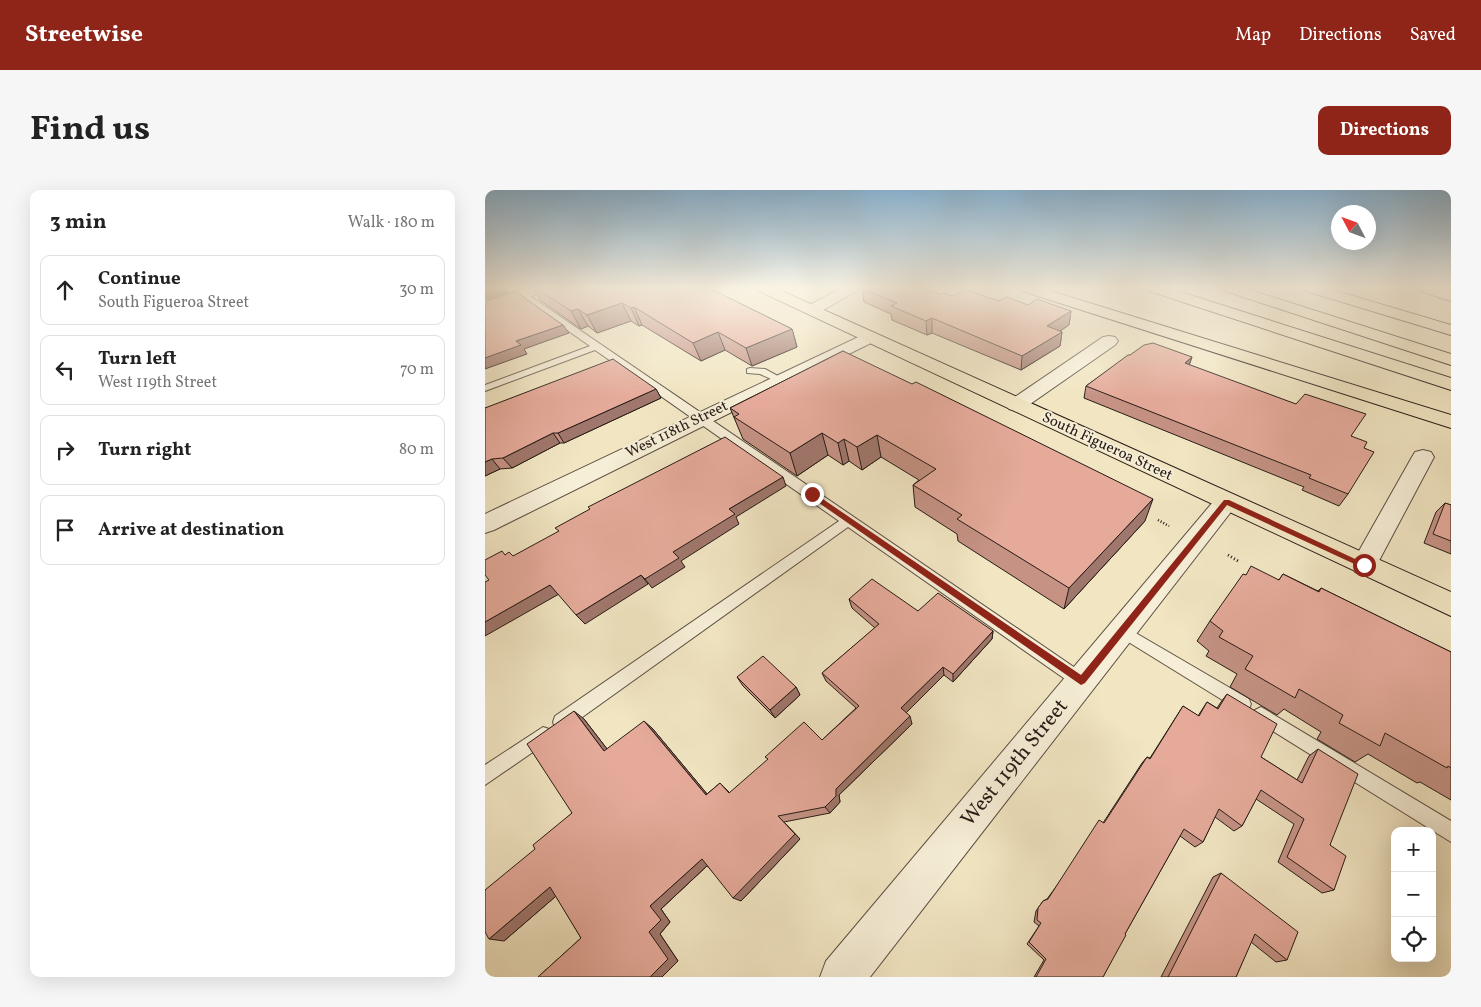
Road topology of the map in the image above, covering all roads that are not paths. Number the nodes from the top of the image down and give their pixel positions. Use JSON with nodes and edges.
{"nodes":[{"id":1,"x":566,"y":325,"type":"edge"},
{"id":2,"x":843,"y":325,"type":"edge"},
{"id":3,"x":1144,"y":325,"type":"edge"},
{"id":4,"x":1166,"y":325,"type":"edge"},
{"id":5,"x":1268,"y":325,"type":"edge"},
{"id":6,"x":1298,"y":325,"type":"edge"},
{"id":7,"x":1343,"y":325,"type":"edge"},
{"id":8,"x":1390,"y":325,"type":"edge"},
{"id":9,"x":1433,"y":325,"type":"edge"},
{"id":10,"x":1451,"y":330,"type":"edge"},
{"id":11,"x":869,"y":337,"type":"junction"},
{"id":12,"x":1109,"y":341,"type":"dead end"},
{"id":13,"x":1451,"y":344,"type":"edge"},
{"id":14,"x":597,"y":346,"type":"junction"},
{"id":15,"x":1451,"y":360,"type":"edge"},
{"id":16,"x":750,"y":371,"type":"edge"},
{"id":17,"x":1451,"y":376,"type":"edge"},
{"id":18,"x":780,"y":380,"type":"junction"},
{"id":19,"x":1451,"y":384,"type":"edge"},
{"id":20,"x":485,"y":388,"type":"edge"},
{"id":21,"x":1016,"y":405,"type":"junction"},
{"id":22,"x":701,"y":418,"type":"junction"},
{"id":23,"x":1451,"y":421,"type":"edge"},
{"id":24,"x":1423,"y":456,"type":"dead end"},
{"id":25,"x":1226,"y":502,"type":"junction"},
{"id":26,"x":849,"y":520,"type":"junction"},
{"id":27,"x":485,"y":524,"type":"edge"},
{"id":28,"x":1364,"y":565,"type":"junction"},
{"id":29,"x":1451,"y":605,"type":"edge"},
{"id":30,"x":1122,"y":630,"type":"junction"},
{"id":31,"x":1081,"y":680,"type":"junction"},
{"id":32,"x":485,"y":776,"type":"edge"},
{"id":33,"x":1451,"y":832,"type":"edge"},
{"id":34,"x":841,"y":977,"type":"edge"}],
"edges":[{"from":1,"to":14,"type":"lane"},
{"from":2,"to":11,"type":"main road","name":"South Figueroa Street"},
{"from":3,"to":23,"type":"main road"},
{"from":4,"to":23,"type":"main road"},
{"from":5,"to":19,"type":"main road"},
{"from":6,"to":17,"type":"main road"},
{"from":7,"to":15,"type":"main road"},
{"from":8,"to":13,"type":"main road"},
{"from":9,"to":10,"type":"main road"},
{"from":11,"to":18,"type":"street","name":"West 118th Street"},
{"from":11,"to":21,"type":"main road","name":"South Figueroa Street"},
{"from":12,"to":21,"type":"street"},
{"from":14,"to":20,"type":"lane"},
{"from":14,"to":22,"type":"lane"},
{"from":16,"to":18,"type":"lane"},
{"from":18,"to":22,"type":"street","name":"West 118th Street"},
{"from":21,"to":25,"type":"main road","name":"South Figueroa Street"},
{"from":22,"to":26,"type":"lane"},
{"from":22,"to":27,"type":"street","name":"West 118th Street"},
{"from":24,"to":28,"type":"street"},
{"from":25,"to":28,"type":"main road","name":"South Figueroa Street"},
{"from":25,"to":30,"type":"street","name":"West 119th Street"},
{"from":26,"to":31,"type":"lane"},
{"from":26,"to":32,"type":"lane"},
{"from":28,"to":29,"type":"main road","name":"South Figueroa Street"},
{"from":30,"to":31,"type":"street","name":"West 119th Street"},
{"from":30,"to":33,"type":"lane"},
{"from":31,"to":34,"type":"street","name":"West 119th Street"}]}
